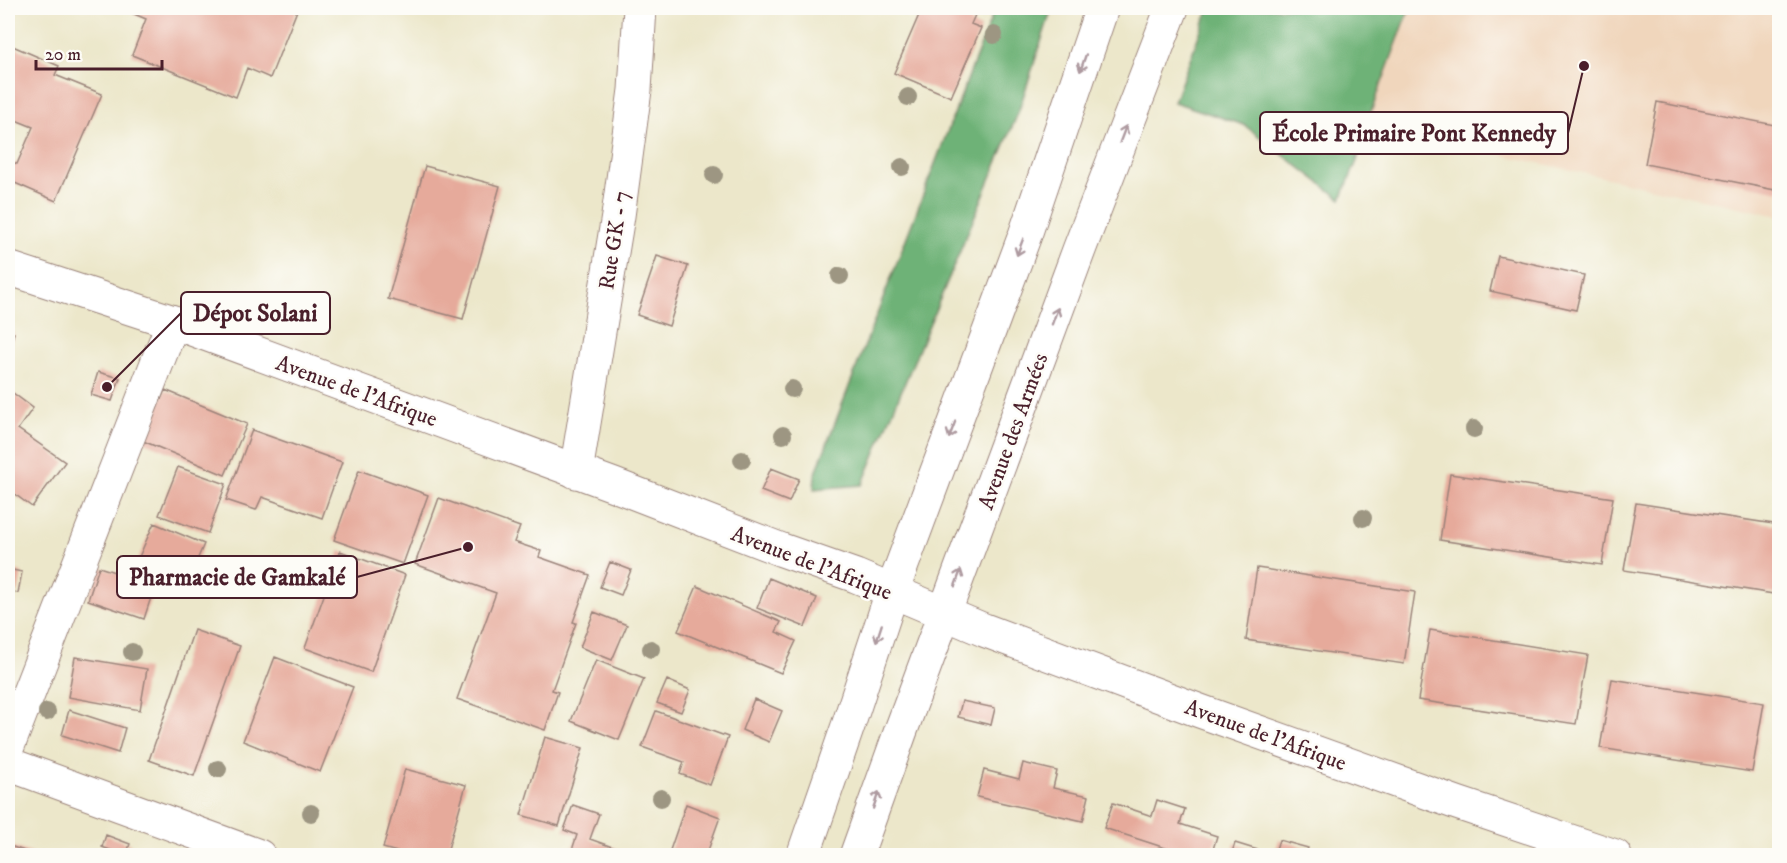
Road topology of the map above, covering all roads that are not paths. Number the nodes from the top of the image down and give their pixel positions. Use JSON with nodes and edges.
{"nodes":[{"id":1,"x":640,"y":8,"type":"edge"},
{"id":2,"x":1102,"y":8,"type":"edge"},
{"id":3,"x":1172,"y":8,"type":"edge"},
{"id":4,"x":8,"y":268,"type":"edge"},
{"id":5,"x":173,"y":322,"type":"junction"},
{"id":6,"x":576,"y":472,"type":"junction"},
{"id":7,"x":892,"y":592,"type":"junction"},
{"id":8,"x":945,"y":614,"type":"junction"},
{"id":9,"x":8,"y":746,"type":"edge"},
{"id":10,"x":8,"y":764,"type":"edge"},
{"id":11,"x":259,"y":855,"type":"edge"},
{"id":12,"x":803,"y":855,"type":"edge"},
{"id":13,"x":856,"y":855,"type":"edge"},
{"id":14,"x":1616,"y":855,"type":"edge"}],
"edges":[{"from":1,"to":6,"type":"main road","name":"Rue GK - 7"},
{"from":2,"to":7,"type":"main road","one_way":true},
{"from":8,"to":3,"type":"main road","name":"Avenue des Armées","one_way":true},
{"from":4,"to":5,"type":"main road","name":"Avenue de l'Afrique"},
{"from":5,"to":6,"type":"main road","name":"Avenue de l'Afrique"},
{"from":5,"to":9,"type":"main road"},
{"from":6,"to":7,"type":"main road","name":"Avenue de l'Afrique"},
{"from":7,"to":8,"type":"main road","name":"Avenue de l'Afrique"},
{"from":7,"to":12,"type":"main road","one_way":true},
{"from":13,"to":8,"type":"main road","name":"Avenue des Armées","one_way":true},
{"from":8,"to":14,"type":"main road","name":"Avenue de l'Afrique"},
{"from":10,"to":11,"type":"main road"}]}
